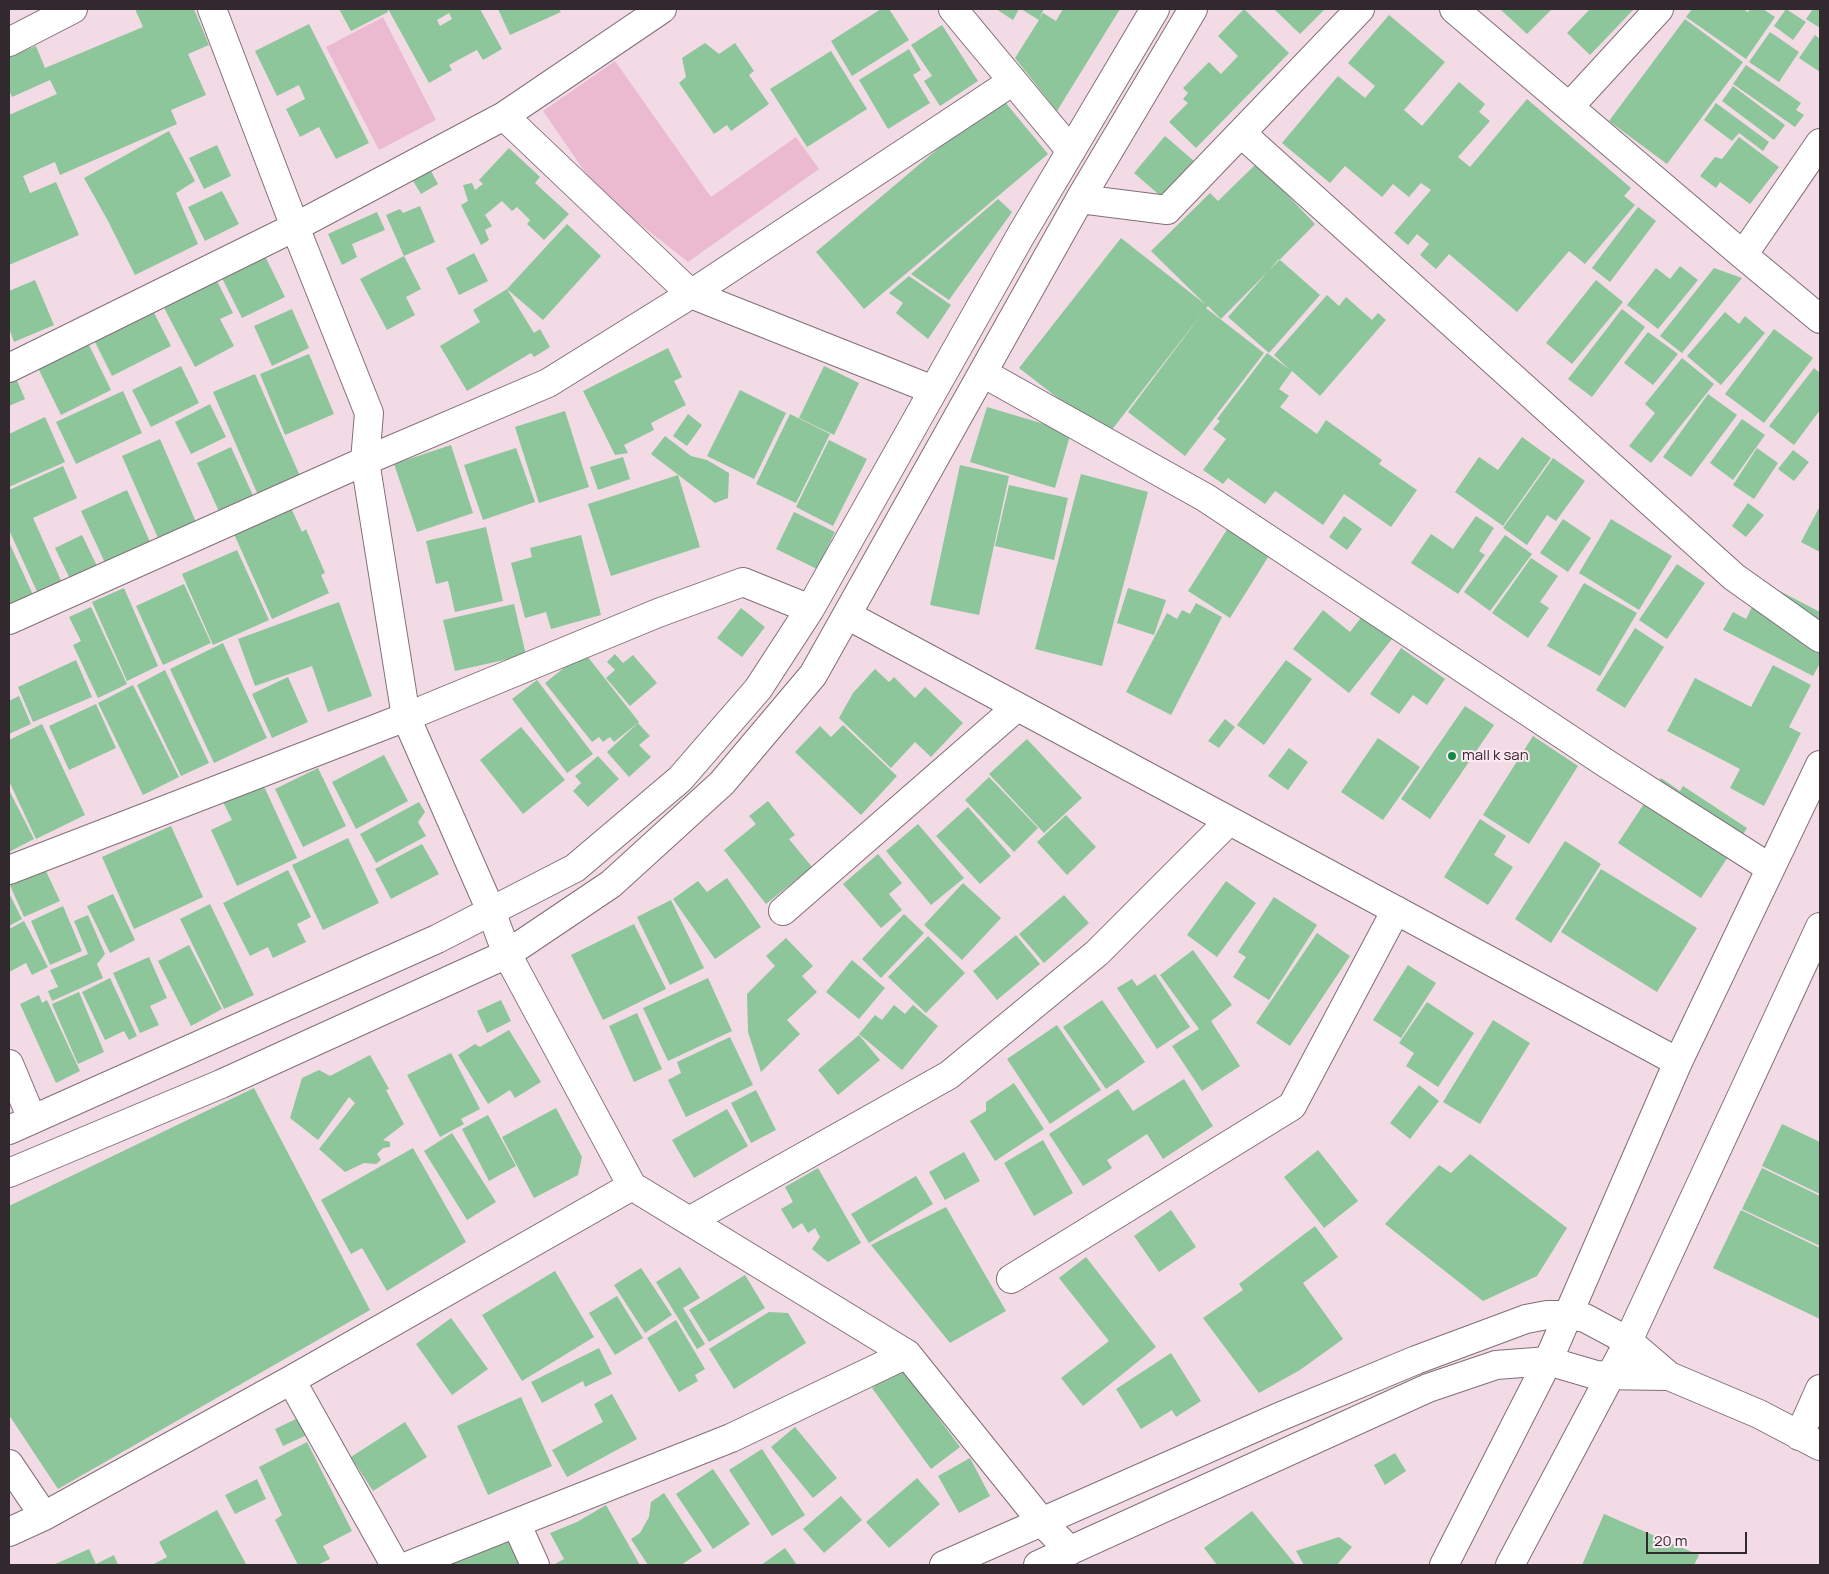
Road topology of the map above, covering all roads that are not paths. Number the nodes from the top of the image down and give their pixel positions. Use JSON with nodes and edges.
{"nodes":[{"id":1,"x":73,"y":9,"type":"edge"},
{"id":2,"x":212,"y":9,"type":"edge"},
{"id":3,"x":662,"y":9,"type":"edge"},
{"id":4,"x":953,"y":9,"type":"edge"},
{"id":5,"x":1155,"y":9,"type":"edge"},
{"id":6,"x":1193,"y":9,"type":"edge"},
{"id":7,"x":1360,"y":9,"type":"edge"},
{"id":8,"x":1454,"y":9,"type":"edge"},
{"id":9,"x":1659,"y":9,"type":"edge"},
{"id":10,"x":9,"y":42,"type":"edge"},
{"id":11,"x":1013,"y":81,"type":"junction"},
{"id":12,"x":1569,"y":107,"type":"junction"},
{"id":13,"x":504,"y":116,"type":"junction"},
{"id":14,"x":1240,"y":133,"type":"junction"},
{"id":15,"x":1820,"y":143,"type":"edge"},
{"id":16,"x":1071,"y":151,"type":"junction"},
{"id":17,"x":1080,"y":199,"type":"junction"},
{"id":18,"x":295,"y":227,"type":"junction"},
{"id":19,"x":1743,"y":255,"type":"junction"},
{"id":20,"x":691,"y":294,"type":"junction"},
{"id":21,"x":1820,"y":319,"type":"edge"},
{"id":22,"x":9,"y":368,"type":"edge"},
{"id":23,"x":983,"y":373,"type":"junction"},
{"id":24,"x":933,"y":390,"type":"junction"},
{"id":25,"x":365,"y":461,"type":"junction"},
{"id":26,"x":810,"y":609,"type":"junction"},
{"id":27,"x":847,"y":615,"type":"junction"},
{"id":28,"x":9,"y":620,"type":"edge"},
{"id":29,"x":1820,"y":638,"type":"edge"},
{"id":30,"x":1017,"y":707,"type":"junction"},
{"id":31,"x":406,"y":716,"type":"junction"},
{"id":32,"x":1820,"y":764,"type":"edge"},
{"id":33,"x":1229,"y":820,"type":"junction"},
{"id":34,"x":1770,"y":868,"type":"junction"},
{"id":35,"x":9,"y":870,"type":"edge"},
{"id":36,"x":1396,"y":910,"type":"junction"},
{"id":37,"x":491,"y":911,"type":"junction"},
{"id":38,"x":783,"y":911,"type":"dead end"},
{"id":39,"x":1820,"y":927,"type":"edge"},
{"id":40,"x":508,"y":954,"type":"junction"},
{"id":41,"x":1678,"y":1062,"type":"junction"},
{"id":42,"x":9,"y":1064,"type":"edge"},
{"id":43,"x":20,"y":1124,"type":"edge"},
{"id":44,"x":9,"y":1173,"type":"edge"},
{"id":45,"x":632,"y":1186,"type":"junction"},
{"id":46,"x":689,"y":1221,"type":"junction"},
{"id":47,"x":1011,"y":1279,"type":"dead end"},
{"id":48,"x":1568,"y":1315,"type":"junction"},
{"id":49,"x":1628,"y":1341,"type":"junction"},
{"id":50,"x":907,"y":1354,"type":"junction"},
{"id":51,"x":1548,"y":1361,"type":"junction"},
{"id":52,"x":1610,"y":1376,"type":"junction"},
{"id":53,"x":1669,"y":1376,"type":"junction"},
{"id":54,"x":292,"y":1380,"type":"junction"},
{"id":55,"x":1820,"y":1389,"type":"edge"},
{"id":56,"x":1810,"y":1441,"type":"edge"},
{"id":57,"x":9,"y":1464,"type":"edge"},
{"id":58,"x":44,"y":1516,"type":"junction"},
{"id":59,"x":1042,"y":1522,"type":"junction"},
{"id":60,"x":516,"y":1523,"type":"junction"},
{"id":61,"x":9,"y":1532,"type":"edge"},
{"id":62,"x":1070,"y":1551,"type":"junction"},
{"id":63,"x":395,"y":1565,"type":"edge"},
{"id":64,"x":410,"y":1565,"type":"edge"},
{"id":65,"x":535,"y":1565,"type":"edge"},
{"id":66,"x":944,"y":1565,"type":"edge"},
{"id":67,"x":1038,"y":1565,"type":"edge"},
{"id":68,"x":1444,"y":1565,"type":"edge"},
{"id":69,"x":1510,"y":1565,"type":"edge"}],
"edges":[{"from":1,"to":10,"type":"street"},
{"from":2,"to":18,"type":"street"},
{"from":3,"to":13,"type":"street"},
{"from":4,"to":11,"type":"street"},
{"from":5,"to":16,"type":"street"},
{"from":6,"to":17,"type":"street"},
{"from":7,"to":14,"type":"street"},
{"from":8,"to":12,"type":"street"},
{"from":9,"to":12,"type":"street"},
{"from":11,"to":16,"type":"street"},
{"from":11,"to":20,"type":"street"},
{"from":12,"to":19,"type":"street"},
{"from":13,"to":18,"type":"street"},
{"from":13,"to":20,"type":"street"},
{"from":14,"to":17,"type":"street"},
{"from":14,"to":29,"type":"street"},
{"from":15,"to":19,"type":"street"},
{"from":16,"to":24,"type":"street"},
{"from":17,"to":23,"type":"street"},
{"from":18,"to":22,"type":"street"},
{"from":18,"to":25,"type":"street"},
{"from":19,"to":21,"type":"street"},
{"from":20,"to":24,"type":"street"},
{"from":20,"to":25,"type":"street"},
{"from":23,"to":27,"type":"street"},
{"from":23,"to":34,"type":"street"},
{"from":24,"to":26,"type":"street"},
{"from":25,"to":28,"type":"street"},
{"from":25,"to":31,"type":"street"},
{"from":26,"to":31,"type":"street"},
{"from":26,"to":37,"type":"street"},
{"from":27,"to":30,"type":"street"},
{"from":27,"to":40,"type":"street"},
{"from":30,"to":33,"type":"street"},
{"from":30,"to":38,"type":"street"},
{"from":31,"to":35,"type":"street"},
{"from":31,"to":37,"type":"street"},
{"from":32,"to":34,"type":"street"},
{"from":33,"to":36,"type":"street"},
{"from":33,"to":46,"type":"street"},
{"from":34,"to":41,"type":"street"},
{"from":36,"to":41,"type":"street"},
{"from":36,"to":47,"type":"street"},
{"from":37,"to":40,"type":"street"},
{"from":37,"to":43,"type":"street"},
{"from":39,"to":49,"type":"street"},
{"from":40,"to":44,"type":"street"},
{"from":40,"to":45,"type":"street"},
{"from":41,"to":48,"type":"street"},
{"from":42,"to":43,"type":"street"},
{"from":45,"to":46,"type":"street"},
{"from":45,"to":54,"type":"street"},
{"from":46,"to":50,"type":"street"},
{"from":48,"to":49,"type":"street"},
{"from":48,"to":51,"type":"street"},
{"from":48,"to":59,"type":"street"},
{"from":49,"to":52,"type":"street"},
{"from":49,"to":53,"type":"street"},
{"from":50,"to":59,"type":"street"},
{"from":50,"to":60,"type":"street"},
{"from":51,"to":52,"type":"street"},
{"from":51,"to":62,"type":"street"},
{"from":51,"to":68,"type":"street"},
{"from":52,"to":53,"type":"street"},
{"from":52,"to":69,"type":"street"},
{"from":53,"to":56,"type":"street"},
{"from":54,"to":58,"type":"street"},
{"from":54,"to":63,"type":"street"},
{"from":55,"to":56,"type":"street"},
{"from":57,"to":58,"type":"street"},
{"from":58,"to":61,"type":"street"},
{"from":59,"to":62,"type":"street"},
{"from":59,"to":66,"type":"street"},
{"from":60,"to":64,"type":"street"},
{"from":60,"to":65,"type":"street"},
{"from":62,"to":67,"type":"street"}]}
